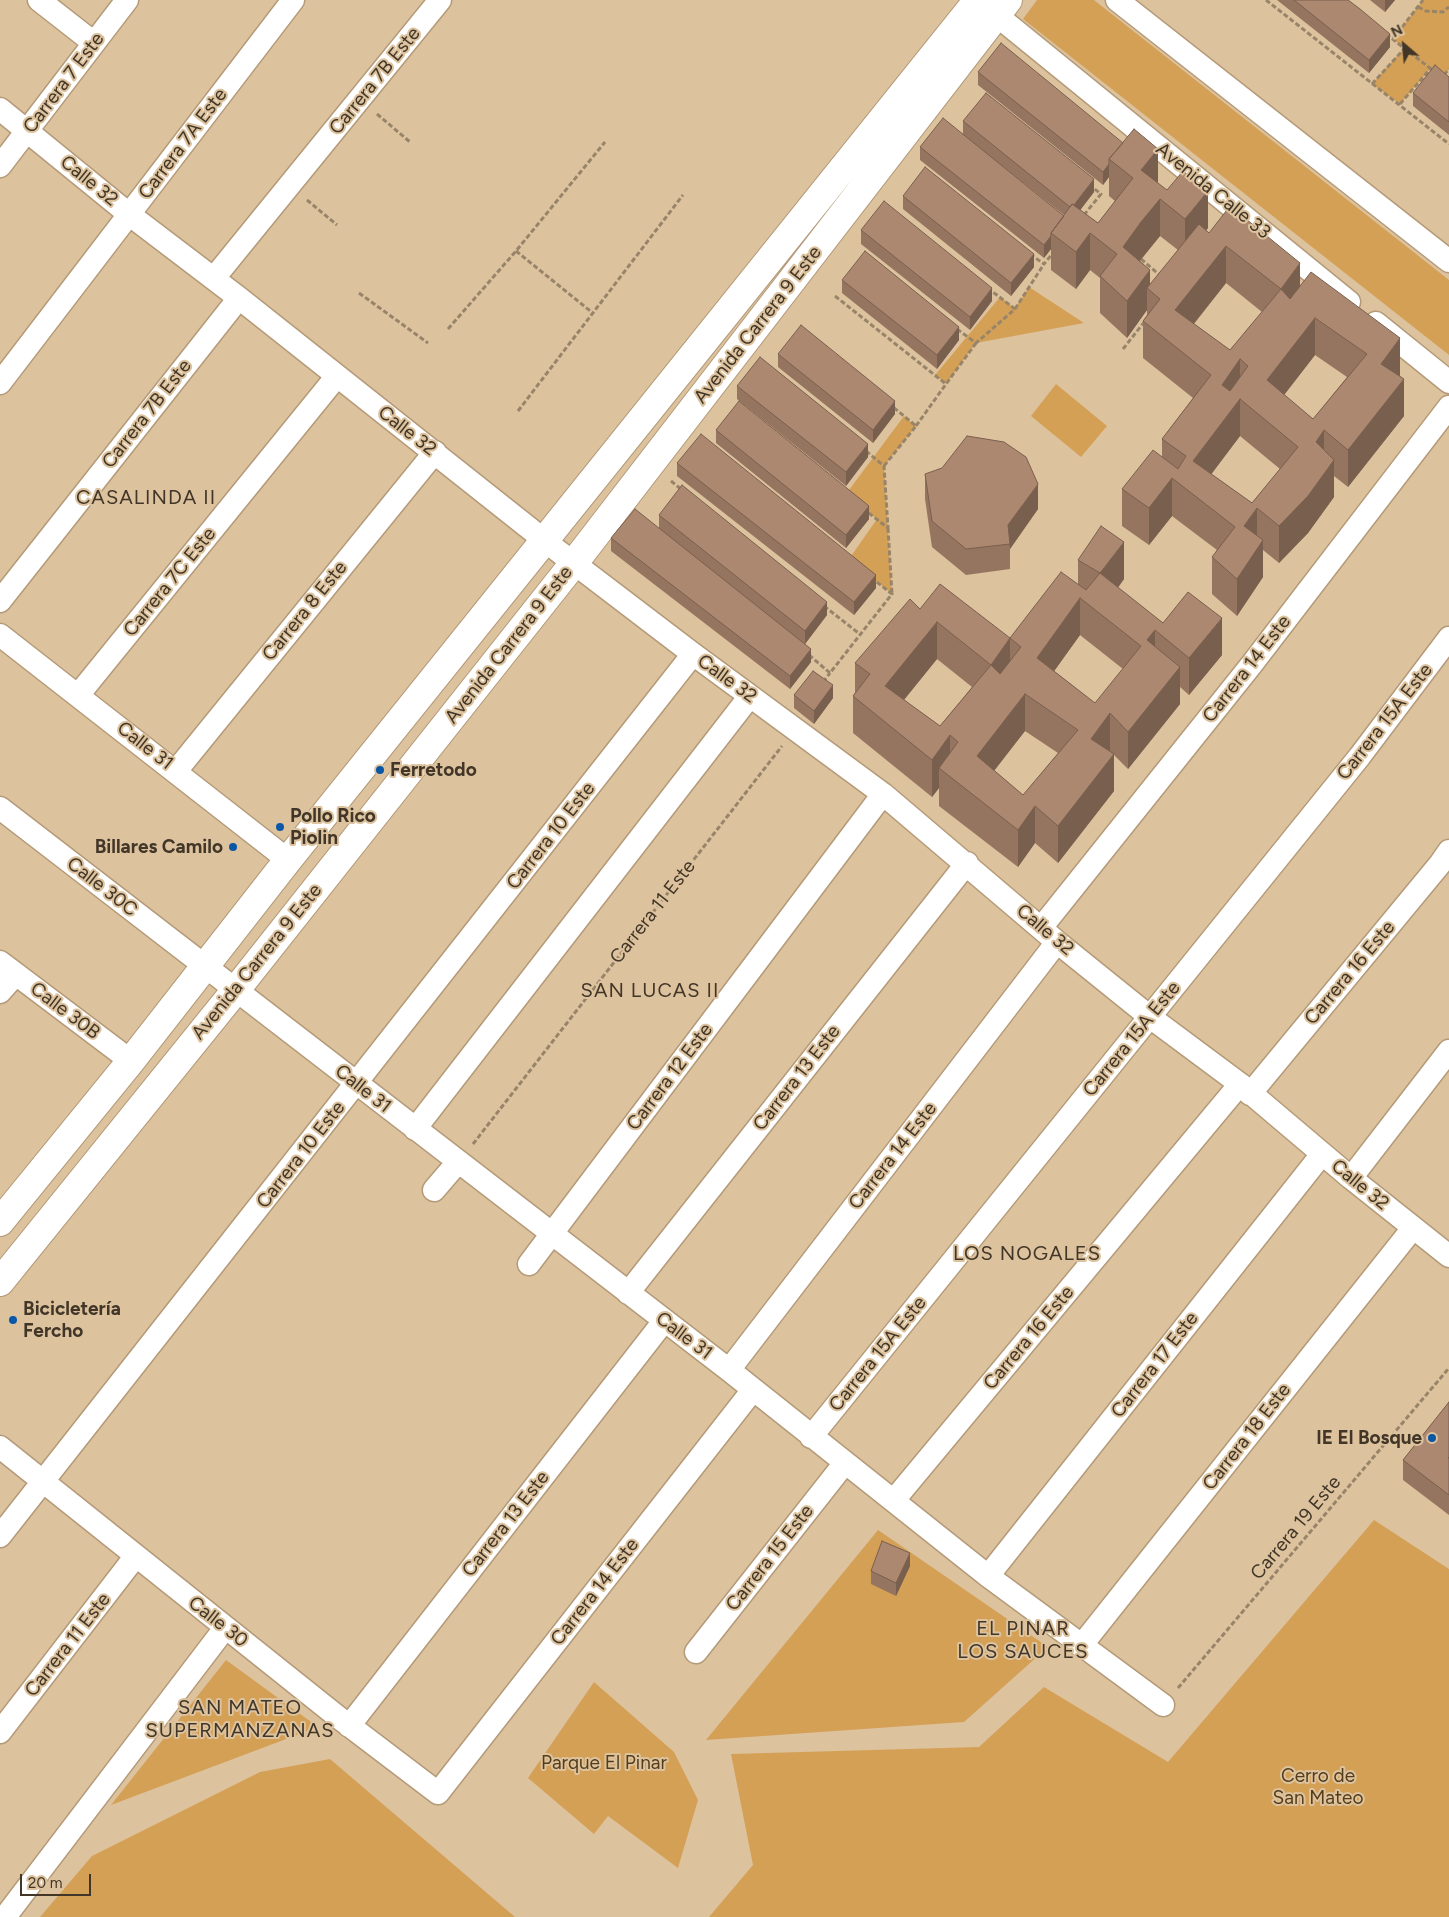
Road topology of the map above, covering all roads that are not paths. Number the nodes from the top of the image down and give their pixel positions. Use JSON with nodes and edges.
{"nodes":[{"id":1,"x":38,"y":0,"type":"edge"},
{"id":2,"x":127,"y":0,"type":"edge"},
{"id":3,"x":293,"y":0,"type":"edge"},
{"id":4,"x":440,"y":0,"type":"edge"},
{"id":5,"x":1117,"y":0,"type":"edge"},
{"id":6,"x":987,"y":3,"type":"edge"},
{"id":7,"x":94,"y":43,"type":"junction"},
{"id":8,"x":0,"y":109,"type":"edge"},
{"id":9,"x":27,"y":131,"type":"junction"},
{"id":10,"x":0,"y":166,"type":"edge"},
{"id":11,"x":130,"y":215,"type":"junction"},
{"id":12,"x":1449,"y":261,"type":"edge"},
{"id":13,"x":214,"y":278,"type":"junction"},
{"id":14,"x":239,"y":298,"type":"junction"},
{"id":15,"x":337,"y":376,"type":"junction"},
{"id":16,"x":1449,"y":382,"type":"edge"},
{"id":17,"x":0,"y":383,"type":"edge"},
{"id":18,"x":1449,"y":407,"type":"edge"},
{"id":19,"x":435,"y":452,"type":"junction"},
{"id":20,"x":546,"y":541,"type":"junction"},
{"id":21,"x":574,"y":563,"type":"junction"},
{"id":22,"x":0,"y":601,"type":"edge"},
{"id":23,"x":0,"y":635,"type":"edge"},
{"id":24,"x":1449,"y":638,"type":"edge"},
{"id":25,"x":693,"y":654,"type":"junction"},
{"id":26,"x":79,"y":694,"type":"junction"},
{"id":27,"x":750,"y":696,"type":"junction"},
{"id":28,"x":176,"y":770,"type":"junction"},
{"id":29,"x":883,"y":794,"type":"junction"},
{"id":30,"x":0,"y":808,"type":"edge"},
{"id":31,"x":1449,"y":851,"type":"edge"},
{"id":32,"x":288,"y":860,"type":"junction"},
{"id":33,"x":967,"y":863,"type":"junction"},
{"id":34,"x":1049,"y":935,"type":"junction"},
{"id":35,"x":204,"y":967,"type":"junction"},
{"id":36,"x":8,"y":968,"type":"edge"},
{"id":37,"x":235,"y":991,"type":"junction"},
{"id":38,"x":0,"y":992,"type":"edge"},
{"id":39,"x":1150,"y":1017,"type":"junction"},
{"id":40,"x":1449,"y":1051,"type":"edge"},
{"id":41,"x":131,"y":1061,"type":"junction"},
{"id":42,"x":356,"y":1084,"type":"junction"},
{"id":43,"x":1245,"y":1089,"type":"junction"},
{"id":44,"x":414,"y":1129,"type":"junction"},
{"id":45,"x":1322,"y":1154,"type":"junction"},
{"id":46,"x":458,"y":1162,"type":"junction"},
{"id":47,"x":1351,"y":1178,"type":"junction"},
{"id":48,"x":434,"y":1190,"type":"dead end"},
{"id":49,"x":0,"y":1222,"type":"edge"},
{"id":50,"x":1413,"y":1228,"type":"junction"},
{"id":51,"x":551,"y":1234,"type":"junction"},
{"id":52,"x":1445,"y":1244,"type":"edge"},
{"id":53,"x":529,"y":1264,"type":"dead end"},
{"id":54,"x":0,"y":1282,"type":"edge"},
{"id":55,"x":628,"y":1293,"type":"junction"},
{"id":56,"x":664,"y":1321,"type":"junction"},
{"id":57,"x":729,"y":1370,"type":"junction"},
{"id":58,"x":752,"y":1391,"type":"junction"},
{"id":59,"x":811,"y":1437,"type":"junction"},
{"id":60,"x":0,"y":1447,"type":"edge"},
{"id":61,"x":844,"y":1464,"type":"junction"},
{"id":62,"x":43,"y":1482,"type":"junction"},
{"id":63,"x":894,"y":1500,"type":"junction"},
{"id":64,"x":0,"y":1536,"type":"edge"},
{"id":65,"x":135,"y":1558,"type":"junction"},
{"id":66,"x":988,"y":1576,"type":"junction"},
{"id":67,"x":225,"y":1628,"type":"junction"},
{"id":68,"x":1081,"y":1646,"type":"junction"},
{"id":69,"x":696,"y":1652,"type":"dead end"},
{"id":70,"x":1163,"y":1705,"type":"road end"},
{"id":71,"x":349,"y":1726,"type":"junction"},
{"id":72,"x":0,"y":1732,"type":"edge"},
{"id":73,"x":438,"y":1793,"type":"joint"},
{"id":74,"x":5,"y":1917,"type":"edge"}],
"edges":[{"from":1,"to":7,"type":"street"},
{"from":2,"to":7,"type":"street","name":"Carrera 7 Este"},
{"from":3,"to":11,"type":"street","name":"Carrera 7A Este"},
{"from":4,"to":13,"type":"street","name":"Carrera 7B Este"},
{"from":5,"to":12,"type":"street"},
{"from":6,"to":16,"type":"street","name":"Avenida Calle 33"},
{"from":6,"to":20,"type":"main road","name":"Avenida Carrera 9 Este"},
{"from":6,"to":21,"type":"main road","name":"Avenida Carrera 9 Este"},
{"from":7,"to":9,"type":"street","name":"Carrera 7 Este"},
{"from":8,"to":9,"type":"street","name":"Calle 32"},
{"from":9,"to":10,"type":"street","name":"Carrera 7 Este"},
{"from":9,"to":11,"type":"street","name":"Calle 32"},
{"from":11,"to":13,"type":"street","name":"Calle 32"},
{"from":11,"to":17,"type":"street","name":"Carrera 7A Este"},
{"from":13,"to":14,"type":"street","name":"Calle 32"},
{"from":14,"to":15,"type":"street","name":"Calle 32"},
{"from":14,"to":22,"type":"street","name":"Carrera 7B Este"},
{"from":15,"to":19,"type":"street","name":"Calle 32"},
{"from":15,"to":26,"type":"street","name":"Carrera 7C Este"},
{"from":18,"to":34,"type":"street","name":"Carrera 14 Este"},
{"from":19,"to":20,"type":"street","name":"Calle 32"},
{"from":19,"to":28,"type":"street","name":"Carrera 8 Este"},
{"from":20,"to":21,"type":"street","name":"Calle 32"},
{"from":20,"to":32,"type":"main road","name":"Avenida Carrera 9 Este"},
{"from":21,"to":25,"type":"street","name":"Calle 32"},
{"from":21,"to":37,"type":"main road","name":"Avenida Carrera 9 Este"},
{"from":23,"to":26,"type":"street","name":"Calle 31"},
{"from":24,"to":39,"type":"street","name":"Carrera 15A Este"},
{"from":25,"to":27,"type":"street","name":"Calle 32"},
{"from":25,"to":42,"type":"street","name":"Carrera 10 Este"},
{"from":26,"to":28,"type":"street","name":"Calle 31"},
{"from":27,"to":29,"type":"street","name":"Calle 32"},
{"from":27,"to":44,"type":"street"},
{"from":28,"to":32,"type":"street","name":"Calle 31"},
{"from":29,"to":33,"type":"street","name":"Calle 32"},
{"from":29,"to":51,"type":"street","name":"Carrera 12 Este"},
{"from":30,"to":35,"type":"street","name":"Calle 30C"},
{"from":31,"to":43,"type":"street","name":"Carrera 16 Este"},
{"from":32,"to":35,"type":"main road","name":"Avenida Carrera 9 Este"},
{"from":33,"to":34,"type":"street","name":"Calle 32"},
{"from":33,"to":55,"type":"street","name":"Carrera 13 Este"},
{"from":34,"to":39,"type":"street","name":"Calle 32"},
{"from":34,"to":57,"type":"street","name":"Carrera 14 Este"},
{"from":35,"to":37,"type":"street","name":"Calle 31"},
{"from":35,"to":41,"type":"main road","name":"Avenida Carrera 9 Este"},
{"from":36,"to":38,"type":"street"},
{"from":36,"to":41,"type":"street","name":"Calle 30B"},
{"from":37,"to":42,"type":"street","name":"Calle 31"},
{"from":37,"to":54,"type":"main road","name":"Avenida Carrera 9 Este"},
{"from":39,"to":43,"type":"street","name":"Calle 32"},
{"from":39,"to":59,"type":"street","name":"Carrera 15A Este"},
{"from":40,"to":47,"type":"street"},
{"from":41,"to":49,"type":"main road","name":"Avenida Carrera 9 Este"},
{"from":42,"to":44,"type":"street","name":"Calle 31"},
{"from":42,"to":62,"type":"street","name":"Carrera 10 Este"},
{"from":43,"to":45,"type":"street","name":"Calle 32"},
{"from":43,"to":63,"type":"street","name":"Carrera 16 Este"},
{"from":44,"to":46,"type":"street","name":"Calle 31"},
{"from":45,"to":47,"type":"street","name":"Calle 32"},
{"from":45,"to":66,"type":"street","name":"Carrera 17 Este"},
{"from":46,"to":48,"type":"street"},
{"from":46,"to":51,"type":"street","name":"Calle 31"},
{"from":47,"to":50,"type":"street","name":"Calle 32"},
{"from":50,"to":52,"type":"street","name":"Calle 32"},
{"from":50,"to":68,"type":"street","name":"Carrera 18 Este"},
{"from":51,"to":53,"type":"street","name":"Carrera 12 Este"},
{"from":51,"to":55,"type":"street","name":"Calle 31"},
{"from":55,"to":56,"type":"street","name":"Calle 31"},
{"from":56,"to":57,"type":"street","name":"Calle 31"},
{"from":56,"to":71,"type":"street","name":"Carrera 13 Este"},
{"from":57,"to":58,"type":"street","name":"Calle 31"},
{"from":58,"to":59,"type":"street","name":"Calle 31"},
{"from":58,"to":73,"type":"street","name":"Carrera 14 Este"},
{"from":59,"to":61,"type":"street","name":"Calle 31"},
{"from":60,"to":62,"type":"street","name":"Calle 30"},
{"from":61,"to":63,"type":"street","name":"Calle 31"},
{"from":61,"to":69,"type":"street","name":"Carrera 15 Este"},
{"from":62,"to":64,"type":"street","name":"Carrera 10 Este"},
{"from":62,"to":65,"type":"street","name":"Calle 30"},
{"from":63,"to":66,"type":"street","name":"Calle 31"},
{"from":65,"to":67,"type":"street","name":"Calle 30"},
{"from":65,"to":72,"type":"street","name":"Carrera 11 Este"},
{"from":66,"to":68,"type":"street","name":"Calle 31"},
{"from":67,"to":71,"type":"street","name":"Calle 30"},
{"from":67,"to":74,"type":"street"},
{"from":68,"to":70,"type":"street","name":"Calle 31"},
{"from":71,"to":73,"type":"street","name":"Calle 30"}]}
